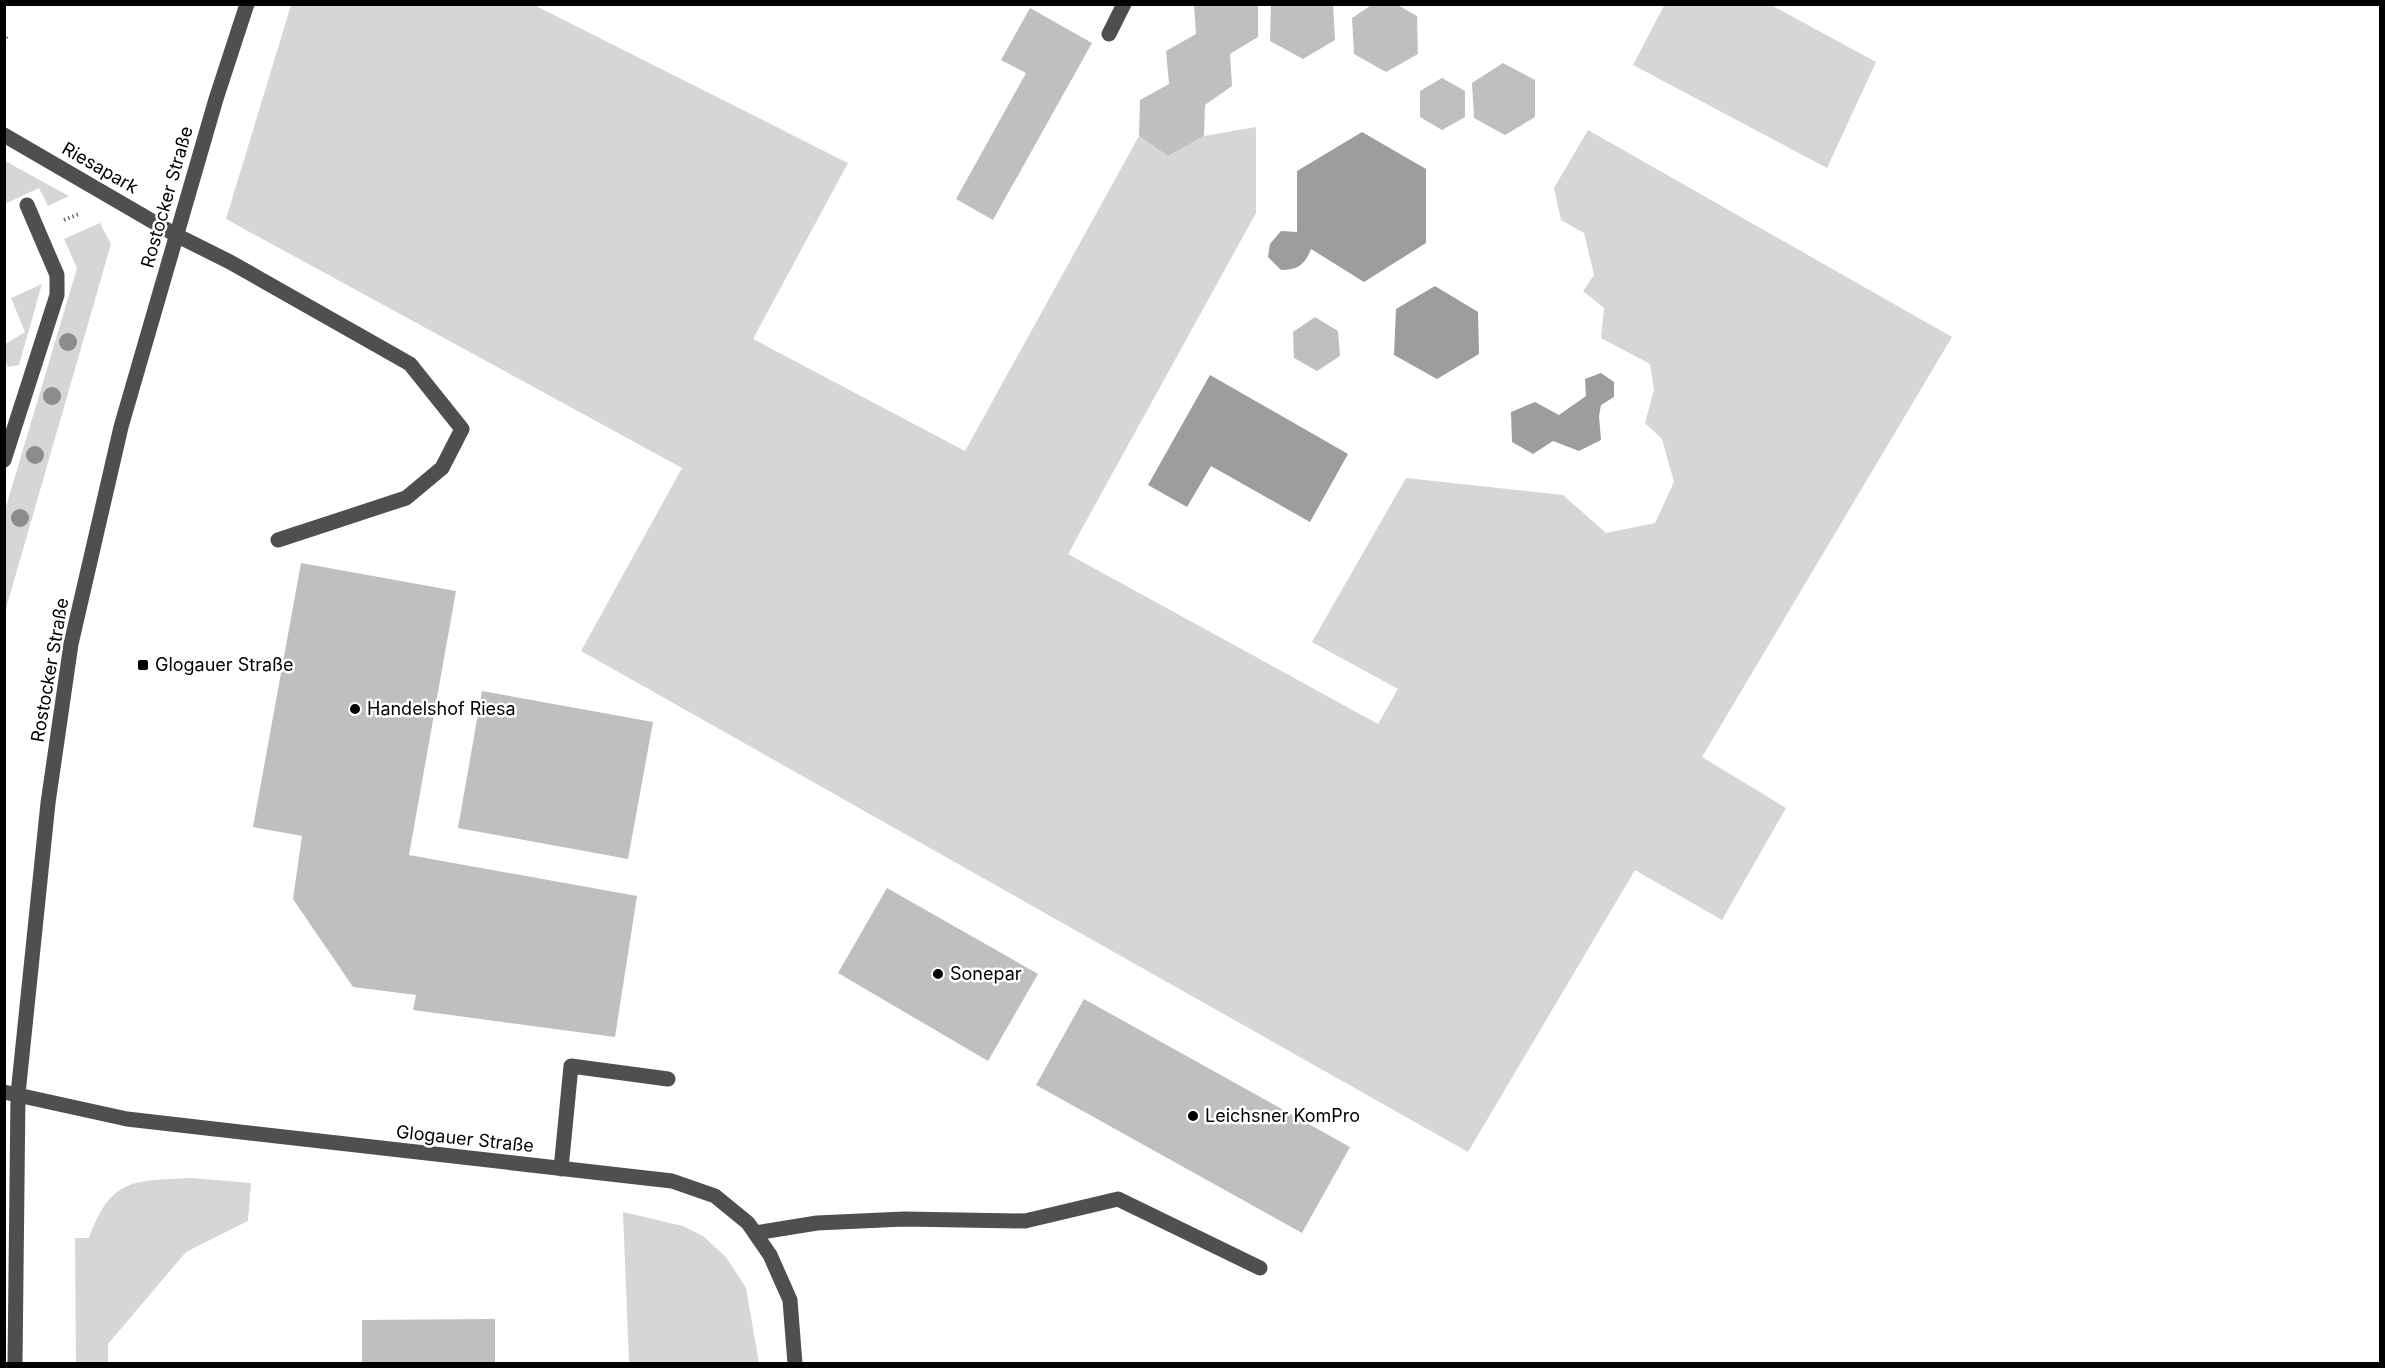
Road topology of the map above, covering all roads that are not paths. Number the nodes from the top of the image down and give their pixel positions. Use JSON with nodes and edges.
{"nodes":[{"id":1,"x":247,"y":4,"type":"edge"},
{"id":2,"x":1124,"y":4,"type":"edge"},
{"id":3,"x":1109,"y":34,"type":"dead end"},
{"id":4,"x":4,"y":135,"type":"edge"},
{"id":5,"x":27,"y":205,"type":"dead end"},
{"id":6,"x":176,"y":235,"type":"junction"},
{"id":7,"x":4,"y":460,"type":"edge"},
{"id":8,"x":279,"y":540,"type":"dead end"},
{"id":9,"x":668,"y":1079,"type":"dead end"},
{"id":10,"x":11,"y":1093,"type":"edge"},
{"id":11,"x":561,"y":1169,"type":"junction"},
{"id":12,"x":755,"y":1233,"type":"junction"},
{"id":13,"x":1260,"y":1268,"type":"dead end"},
{"id":14,"x":15,"y":1364,"type":"edge"},
{"id":15,"x":795,"y":1364,"type":"edge"}],
"edges":[{"from":1,"to":6,"type":"street","name":"Rostocker Straße"},
{"from":2,"to":3,"type":"street"},
{"from":4,"to":6,"type":"street","name":"Riesapark"},
{"from":5,"to":7,"type":"street"},
{"from":6,"to":8,"type":"street","name":"Riesapark"},
{"from":6,"to":10,"type":"street","name":"Rostocker Straße"},
{"from":9,"to":11,"type":"street"},
{"from":10,"to":11,"type":"street","name":"Glogauer Straße"},
{"from":10,"to":14,"type":"street","name":"Rostocker Straße"},
{"from":11,"to":12,"type":"street","name":"Glogauer Straße"},
{"from":12,"to":13,"type":"street"},
{"from":12,"to":15,"type":"street","name":"Glogauer Straße"}]}
